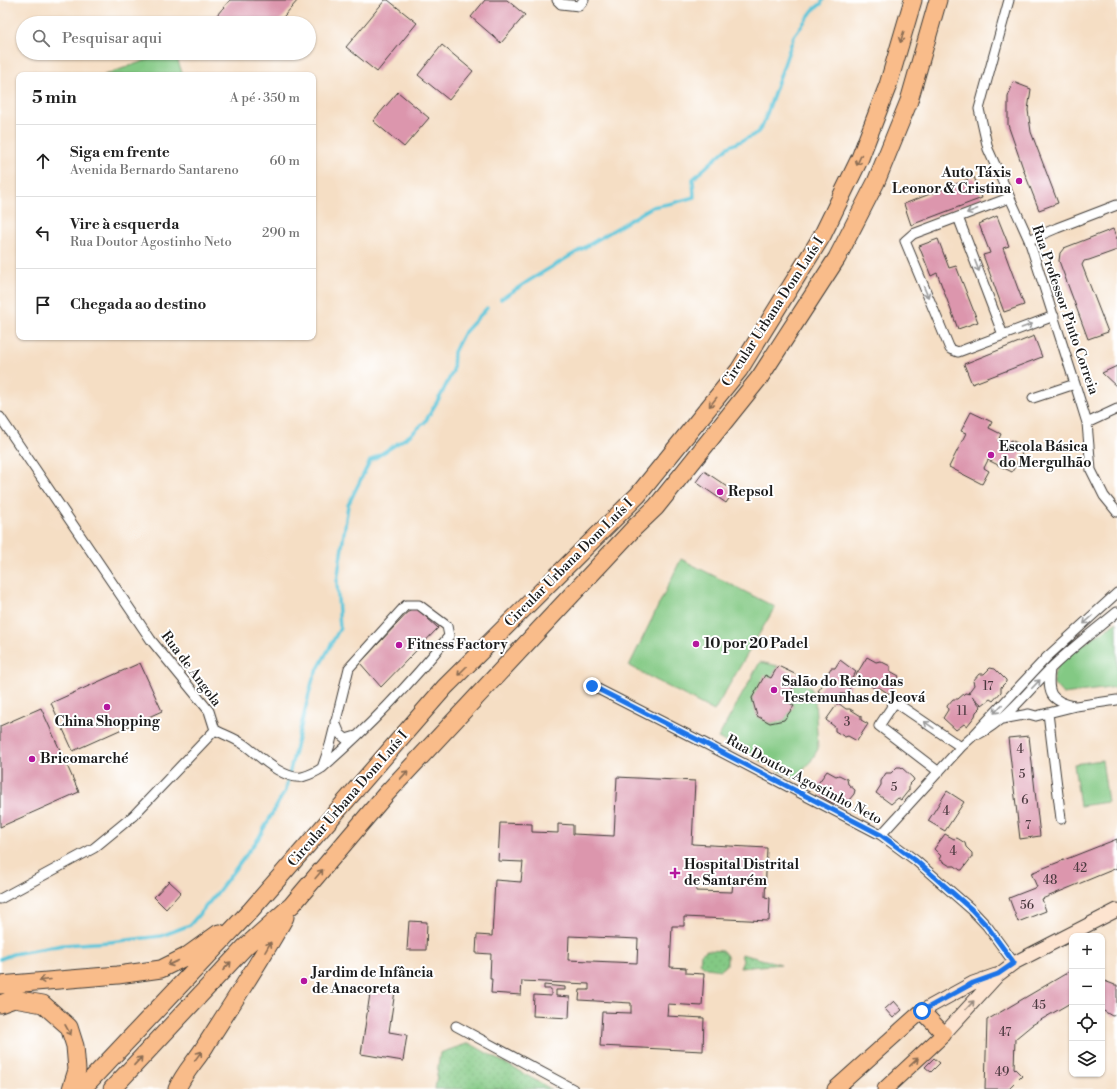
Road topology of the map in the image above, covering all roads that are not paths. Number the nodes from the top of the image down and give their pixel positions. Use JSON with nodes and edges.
{"nodes":[{"id":1,"x":557,"y":0,"type":"edge"},
{"id":2,"x":584,"y":0,"type":"edge"},
{"id":3,"x":914,"y":0,"type":"edge"},
{"id":4,"x":938,"y":0,"type":"edge"},
{"id":5,"x":1008,"y":0,"type":"edge"},
{"id":6,"x":1009,"y":198,"type":"junction"},
{"id":7,"x":1117,"y":205,"type":"edge"},
{"id":8,"x":958,"y":217,"type":"junction"},
{"id":9,"x":1029,"y":240,"type":"junction"},
{"id":10,"x":1054,"y":316,"type":"junction"},
{"id":11,"x":1003,"y":335,"type":"junction"},
{"id":12,"x":1075,"y":384,"type":"junction"},
{"id":13,"x":1033,"y":398,"type":"dead end"},
{"id":14,"x":1117,"y":409,"type":"edge"},
{"id":15,"x":0,"y":417,"type":"edge"},
{"id":16,"x":1088,"y":423,"type":"junction"},
{"id":17,"x":1117,"y":512,"type":"edge"},
{"id":18,"x":1117,"y":593,"type":"edge"},
{"id":19,"x":1117,"y":612,"type":"edge"},
{"id":20,"x":1050,"y":669,"type":"junction"},
{"id":21,"x":592,"y":686,"type":"dead end"},
{"id":22,"x":1117,"y":700,"type":"edge"},
{"id":23,"x":1076,"y":706,"type":"junction"},
{"id":24,"x":1048,"y":713,"type":"junction"},
{"id":25,"x":1002,"y":719,"type":"junction"},
{"id":26,"x":335,"y":722,"type":"junction"},
{"id":27,"x":215,"y":730,"type":"junction"},
{"id":28,"x":358,"y":736,"type":"junction"},
{"id":29,"x":972,"y":737,"type":"junction"},
{"id":30,"x":961,"y":747,"type":"junction"},
{"id":31,"x":322,"y":768,"type":"junction"},
{"id":32,"x":939,"y":772,"type":"junction"},
{"id":33,"x":1061,"y":819,"type":"dead end"},
{"id":34,"x":881,"y":835,"type":"junction"},
{"id":35,"x":0,"y":899,"type":"edge"},
{"id":36,"x":292,"y":905,"type":"junction"},
{"id":37,"x":251,"y":910,"type":"junction"},
{"id":38,"x":1117,"y":910,"type":"edge"},
{"id":39,"x":1014,"y":963,"type":"junction"},
{"id":40,"x":998,"y":974,"type":"junction"},
{"id":41,"x":0,"y":985,"type":"edge"},
{"id":42,"x":0,"y":1004,"type":"edge"},
{"id":43,"x":922,"y":1011,"type":"junction"},
{"id":44,"x":456,"y":1026,"type":"dead end"},
{"id":45,"x":944,"y":1034,"type":"junction"},
{"id":46,"x":72,"y":1089,"type":"edge"},
{"id":47,"x":82,"y":1089,"type":"edge"},
{"id":48,"x":112,"y":1089,"type":"edge"},
{"id":49,"x":177,"y":1089,"type":"edge"},
{"id":50,"x":573,"y":1089,"type":"edge"},
{"id":51,"x":835,"y":1089,"type":"edge"},
{"id":52,"x":885,"y":1089,"type":"edge"}],
"edges":[{"from":1,"to":2,"type":"street"},
{"from":3,"to":37,"type":"highway","name":"Circular Urbana Dom Luís I","one_way":true},
{"from":36,"to":4,"type":"highway","name":"Circular Urbana Dom Luís I","one_way":true},
{"from":5,"to":6,"type":"street","name":"Rua Professor Pinto Correia"},
{"from":6,"to":8,"type":"street","one_way":true},
{"from":6,"to":9,"type":"street","name":"Rua Professor Pinto Correia"},
{"from":7,"to":9,"type":"street"},
{"from":8,"to":11,"type":"street","one_way":true},
{"from":8,"to":11,"type":"street","one_way":true},
{"from":9,"to":10,"type":"street","name":"Rua Professor Pinto Correia"},
{"from":11,"to":10,"type":"street","one_way":true},
{"from":10,"to":12,"type":"street","name":"Rua Professor Pinto Correia"},
{"from":12,"to":13,"type":"street"},
{"from":12,"to":16,"type":"street","name":"Rua Professor Pinto Correia"},
{"from":14,"to":16,"type":"street"},
{"from":15,"to":27,"type":"street","name":"Rua de Angola"},
{"from":16,"to":17,"type":"street","name":"Rua Professor Pinto Correia"},
{"from":18,"to":29,"type":"street","one_way":true},
{"from":19,"to":20,"type":"street"},
{"from":20,"to":23,"type":"street"},
{"from":25,"to":20,"type":"street","one_way":true},
{"from":21,"to":34,"type":"street","name":"Rua Doutor Agostinho Neto"},
{"from":22,"to":23,"type":"street"},
{"from":23,"to":24,"type":"street"},
{"from":24,"to":25,"type":"street"},
{"from":24,"to":33,"type":"street"},
{"from":25,"to":29,"type":"street"},
{"from":26,"to":28,"type":"street"},
{"from":26,"to":28,"type":"street"},
{"from":26,"to":31,"type":"street"},
{"from":27,"to":31,"type":"street"},
{"from":27,"to":35,"type":"street","name":"Rua de Angola"},
{"from":28,"to":31,"type":"street"},
{"from":29,"to":30,"type":"street"},
{"from":30,"to":32,"type":"street"},
{"from":30,"to":32,"type":"street","one_way":true},
{"from":32,"to":34,"type":"street"},
{"from":34,"to":39,"type":"street","name":"Rua Doutor Agostinho Neto"},
{"from":48,"to":36,"type":"highway","name":"Circular Urbana Dom Luís I","one_way":true},
{"from":49,"to":36,"type":"highway","one_way":true},
{"from":37,"to":41,"type":"highway","one_way":true},
{"from":37,"to":47,"type":"highway","name":"Circular Urbana Dom Luís I"},
{"from":38,"to":39,"type":"main road"},
{"from":39,"to":40,"type":"main road"},
{"from":40,"to":43,"type":"main road"},
{"from":45,"to":40,"type":"main road","one_way":true},
{"from":42,"to":46,"type":"highway","one_way":true},
{"from":43,"to":45,"type":"main road"},
{"from":43,"to":51,"type":"main road"},
{"from":44,"to":50,"type":"street"},
{"from":52,"to":45,"type":"main road","one_way":true}]}
